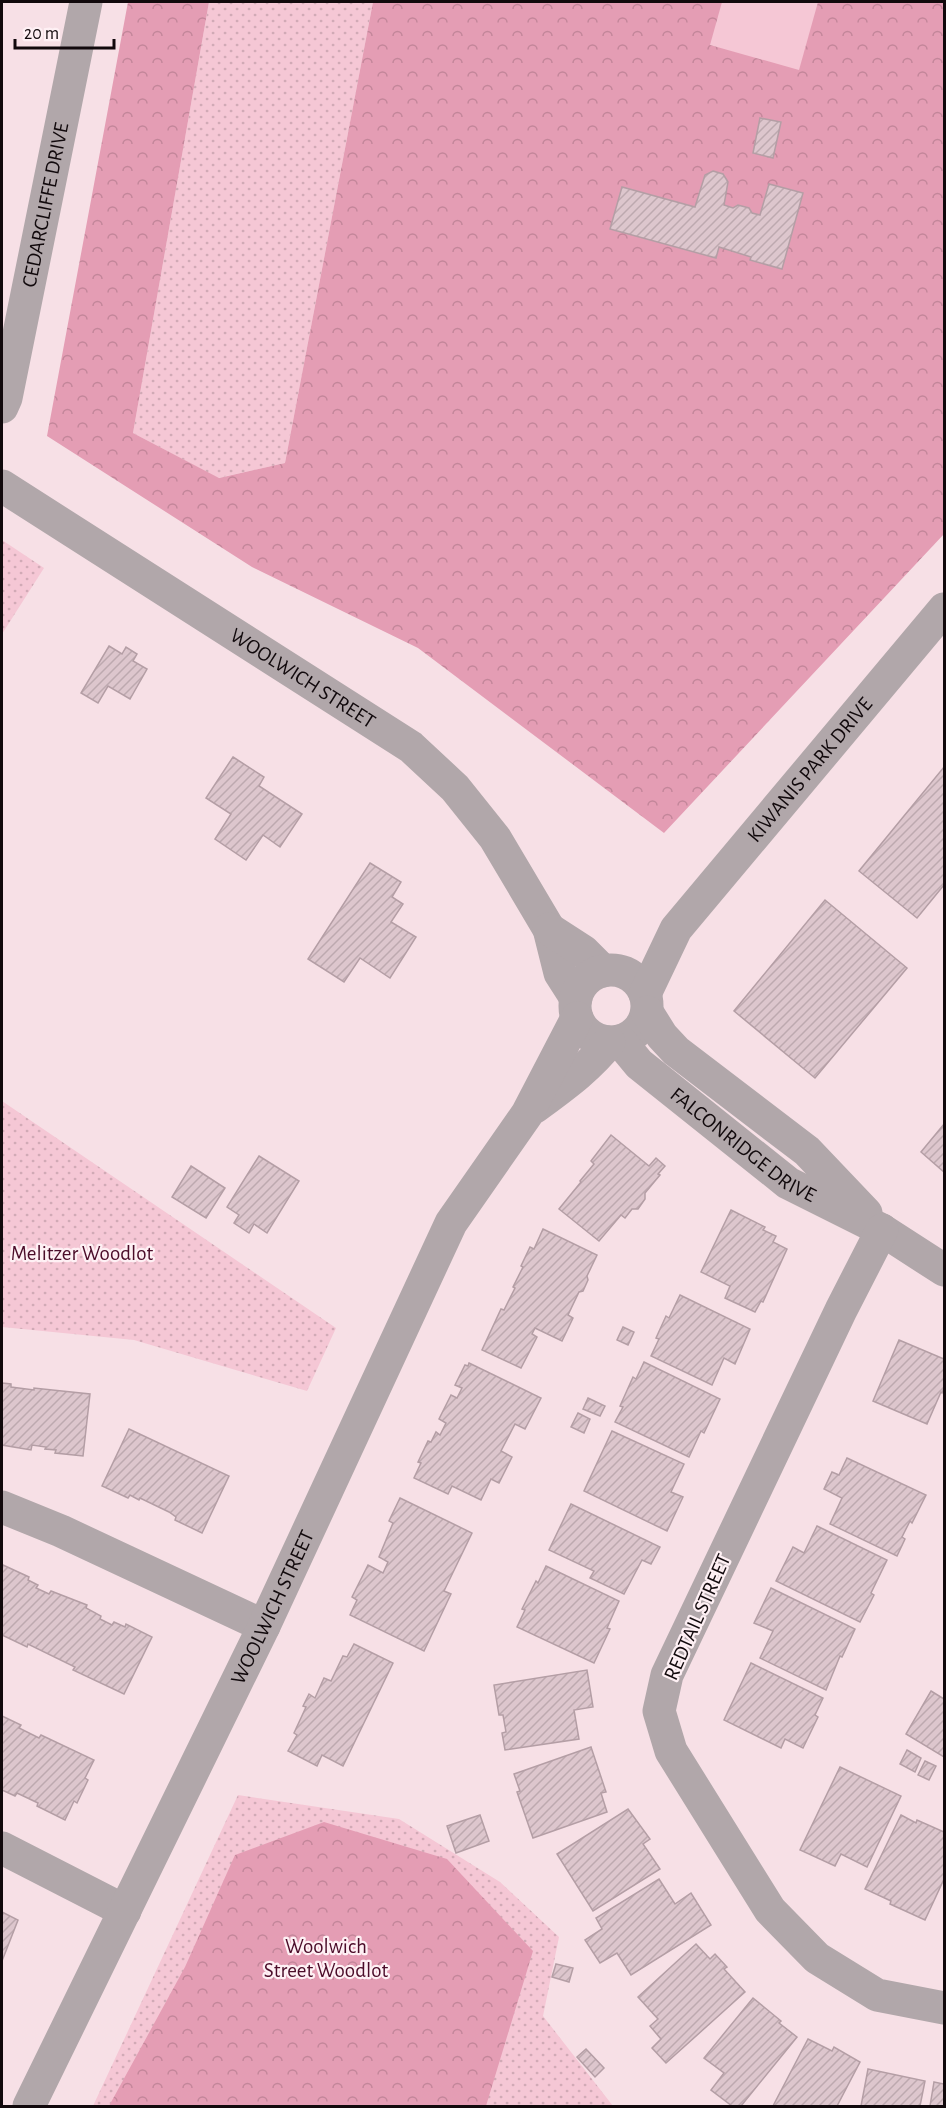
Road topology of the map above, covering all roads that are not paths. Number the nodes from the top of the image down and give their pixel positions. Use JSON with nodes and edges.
{"nodes":[{"id":1,"x":86,"y":2,"type":"edge"},
{"id":2,"x":2,"y":407,"type":"edge"},
{"id":3,"x":2,"y":486,"type":"edge"},
{"id":4,"x":945,"y":609,"type":"edge"},
{"id":5,"x":549,"y":929,"type":"junction"},
{"id":6,"x":676,"y":929,"type":"junction"},
{"id":7,"x":608,"y":970,"type":"junction"},
{"id":8,"x":646,"y":1003,"type":"junction"},
{"id":9,"x":576,"y":1008,"type":"junction"},
{"id":10,"x":615,"y":1041,"type":"junction"},
{"id":11,"x":527,"y":1114,"type":"junction"},
{"id":12,"x":882,"y":1230,"type":"junction"},
{"id":13,"x":945,"y":1270,"type":"edge"},
{"id":14,"x":2,"y":1507,"type":"edge"},
{"id":15,"x":264,"y":1626,"type":"junction"},
{"id":16,"x":2,"y":1848,"type":"edge"},
{"id":17,"x":125,"y":1911,"type":"junction"},
{"id":18,"x":945,"y":2008,"type":"edge"},
{"id":19,"x":29,"y":2106,"type":"edge"}],
"edges":[{"from":1,"to":2,"type":"street","name":"CEDARCLIFFE DRIVE"},
{"from":3,"to":5,"type":"street","name":"WOOLWICH STREET"},
{"from":4,"to":6,"type":"street","name":"KIWANIS PARK DRIVE"},
{"from":5,"to":7,"type":"street","name":"WOOLWICH STREET"},
{"from":5,"to":9,"type":"street","name":"WOOLWICH STREET"},
{"from":6,"to":7,"type":"street","name":"KIWANIS PARK DRIVE"},
{"from":6,"to":8,"type":"street","name":"KIWANIS PARK DRIVE"},
{"from":7,"to":8,"type":"street","name":"WOOLWICH STREET"},
{"from":7,"to":9,"type":"street","name":"WOOLWICH STREET"},
{"from":8,"to":10,"type":"street","name":"WOOLWICH STREET"},
{"from":8,"to":12,"type":"street","name":"FALCONRIDGE DRIVE"},
{"from":9,"to":10,"type":"street","name":"WOOLWICH STREET"},
{"from":9,"to":11,"type":"street","name":"WOOLWICH STREET"},
{"from":10,"to":11,"type":"street","name":"WOOLWICH STREET"},
{"from":10,"to":12,"type":"street","name":"FALCONRIDGE DRIVE"},
{"from":11,"to":15,"type":"street","name":"WOOLWICH STREET"},
{"from":12,"to":13,"type":"street","name":"FALCONRIDGE DRIVE"},
{"from":12,"to":18,"type":"street","name":"REDTAIL STREET"},
{"from":14,"to":15,"type":"street"},
{"from":15,"to":17,"type":"street","name":"WOOLWICH STREET"},
{"from":16,"to":17,"type":"street"},
{"from":17,"to":19,"type":"street","name":"WOOLWICH STREET"}]}
